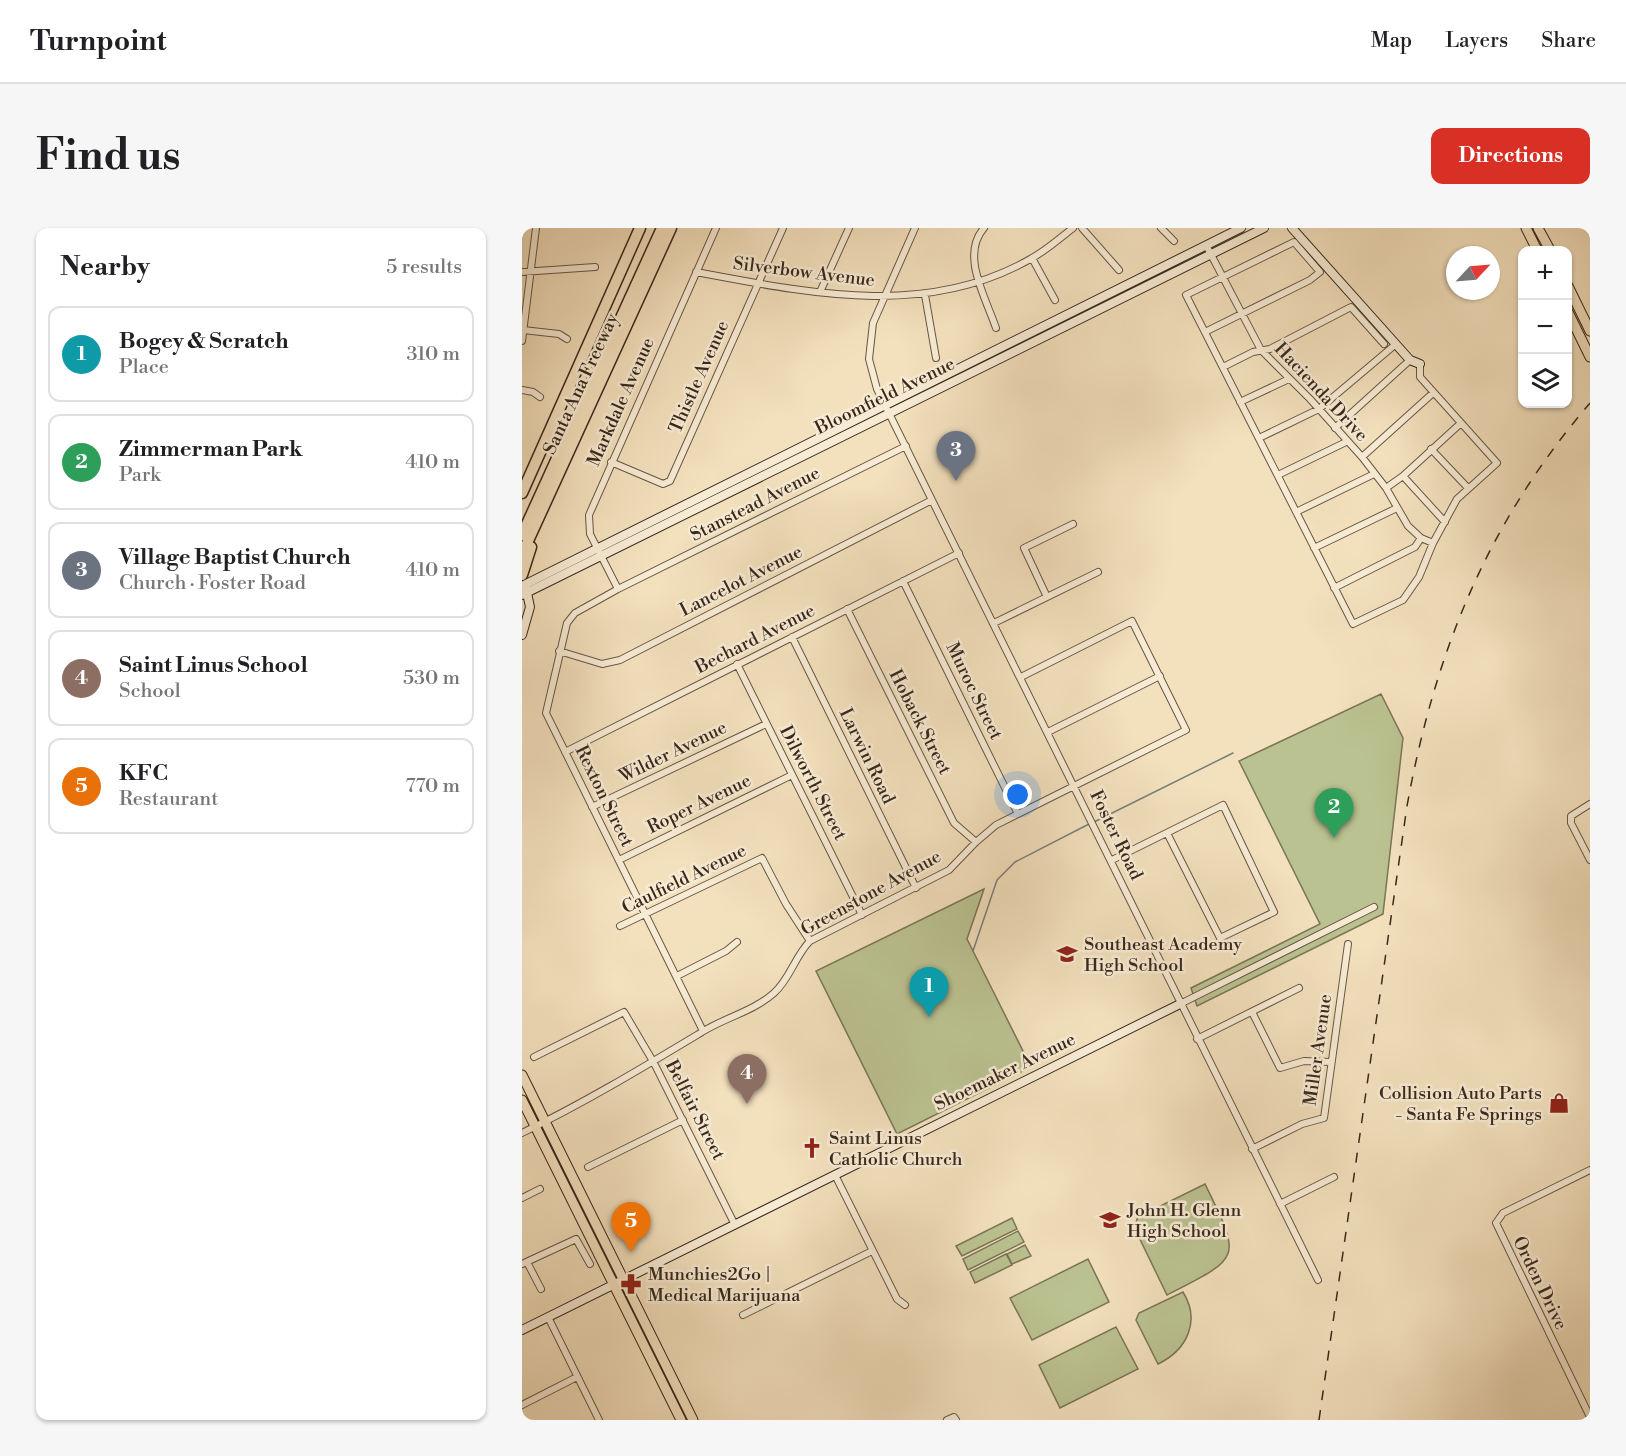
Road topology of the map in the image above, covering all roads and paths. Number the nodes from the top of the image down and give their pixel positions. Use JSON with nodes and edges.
{"nodes":[{"id":1,"x":536,"y":228,"type":"edge"},
{"id":2,"x":640,"y":228,"type":"edge"},
{"id":3,"x":662,"y":228,"type":"edge"},
{"id":4,"x":671,"y":228,"type":"edge"},
{"id":5,"x":716,"y":228,"type":"edge"},
{"id":6,"x":783,"y":228,"type":"edge"},
{"id":7,"x":849,"y":228,"type":"edge"},
{"id":8,"x":915,"y":228,"type":"edge"},
{"id":9,"x":984,"y":228,"type":"edge"},
{"id":10,"x":1073,"y":228,"type":"edge"},
{"id":11,"x":1082,"y":228,"type":"edge"},
{"id":12,"x":1161,"y":228,"type":"edge"},
{"id":13,"x":1241,"y":228,"type":"edge"},
{"id":14,"x":1264,"y":228,"type":"edge"},
{"id":15,"x":1293,"y":228,"type":"edge"},
{"id":16,"x":1526,"y":228,"type":"edge"},
{"id":17,"x":1538,"y":228,"type":"edge"},
{"id":18,"x":1174,"y":241,"type":"dead end"},
{"id":19,"x":1206,"y":245,"type":"junction"},
{"id":20,"x":1535,"y":246,"type":"edge"},
{"id":21,"x":1548,"y":246,"type":"edge"},
{"id":22,"x":1211,"y":254,"type":"junction"},
{"id":23,"x":1032,"y":258,"type":"junction"},
{"id":24,"x":1165,"y":265,"type":"junction"},
{"id":25,"x":595,"y":267,"type":"dead end"},
{"id":26,"x":1119,"y":270,"type":"dead end"},
{"id":27,"x":522,"y":272,"type":"edge"},
{"id":28,"x":531,"y":272,"type":"junction"},
{"id":29,"x":696,"y":272,"type":"junction"},
{"id":30,"x":1169,"y":275,"type":"junction"},
{"id":31,"x":1224,"y":278,"type":"junction"},
{"id":32,"x":980,"y":281,"type":"junction"},
{"id":33,"x":758,"y":283,"type":"junction"},
{"id":34,"x":820,"y":292,"type":"junction"},
{"id":35,"x":925,"y":294,"type":"junction"},
{"id":36,"x":1572,"y":294,"type":"edge"},
{"id":37,"x":884,"y":297,"type":"junction"},
{"id":38,"x":1055,"y":300,"type":"dead end"},
{"id":39,"x":1241,"y":314,"type":"junction"},
{"id":40,"x":1572,"y":320,"type":"edge"},
{"id":41,"x":996,"y":328,"type":"dead end"},
{"id":42,"x":524,"y":330,"type":"junction"},
{"id":43,"x":1590,"y":331,"type":"edge"},
{"id":44,"x":1205,"y":332,"type":"junction"},
{"id":45,"x":567,"y":339,"type":"dead end"},
{"id":46,"x":522,"y":341,"type":"edge"},
{"id":47,"x":1384,"y":344,"type":"dead end"},
{"id":48,"x":1395,"y":344,"type":"junction"},
{"id":49,"x":1005,"y":350,"type":"junction"},
{"id":50,"x":1261,"y":350,"type":"junction"},
{"id":51,"x":1590,"y":357,"type":"edge"},
{"id":52,"x":936,"y":358,"type":"dead end"},
{"id":53,"x":1410,"y":360,"type":"junction"},
{"id":54,"x":1420,"y":364,"type":"joint"},
{"id":55,"x":1223,"y":367,"type":"junction"},
{"id":56,"x":1289,"y":379,"type":"junction"},
{"id":57,"x":942,"y":381,"type":"junction"},
{"id":58,"x":522,"y":390,"type":"edge"},
{"id":59,"x":1433,"y":393,"type":"junction"},
{"id":60,"x":540,"y":397,"type":"dead end"},
{"id":61,"x":1240,"y":402,"type":"junction"},
{"id":62,"x":885,"y":404,"type":"junction"},
{"id":63,"x":1319,"y":409,"type":"junction"},
{"id":64,"x":889,"y":413,"type":"junction"},
{"id":65,"x":1461,"y":423,"type":"junction"},
{"id":66,"x":1335,"y":428,"type":"junction"},
{"id":67,"x":833,"y":435,"type":"junction"},
{"id":68,"x":1259,"y":438,"type":"junction"},
{"id":69,"x":1346,"y":442,"type":"junction"},
{"id":70,"x":906,"y":446,"type":"junction"},
{"id":71,"x":1431,"y":449,"type":"junction"},
{"id":72,"x":1362,"y":457,"type":"junction"},
{"id":73,"x":536,"y":460,"type":"junction"},
{"id":74,"x":611,"y":462,"type":"junction"},
{"id":75,"x":1374,"y":474,"type":"junction"},
{"id":76,"x":1278,"y":475,"type":"junction"},
{"id":77,"x":1403,"y":476,"type":"junction"},
{"id":78,"x":522,"y":478,"type":"edge"},
{"id":79,"x":1386,"y":488,"type":"junction"},
{"id":80,"x":1467,"y":488,"type":"junction"},
{"id":81,"x":522,"y":493,"type":"edge"},
{"id":82,"x":547,"y":498,"type":"junction"},
{"id":83,"x":932,"y":500,"type":"junction"},
{"id":84,"x":1397,"y":508,"type":"junction"},
{"id":85,"x":1296,"y":512,"type":"junction"},
{"id":86,"x":1446,"y":522,"type":"junction"},
{"id":87,"x":1073,"y":524,"type":"dead end"},
{"id":88,"x":522,"y":535,"type":"edge"},
{"id":89,"x":1421,"y":538,"type":"junction"},
{"id":90,"x":1433,"y":543,"type":"junction"},
{"id":91,"x":1314,"y":548,"type":"junction"},
{"id":92,"x":599,"y":552,"type":"junction"},
{"id":93,"x":959,"y":553,"type":"junction"},
{"id":94,"x":522,"y":554,"type":"edge"},
{"id":95,"x":1098,"y":572,"type":"dead end"},
{"id":96,"x":903,"y":581,"type":"junction"},
{"id":97,"x":523,"y":585,"type":"edge"},
{"id":98,"x":1334,"y":588,"type":"junction"},
{"id":99,"x":618,"y":589,"type":"junction"},
{"id":100,"x":1047,"y":597,"type":"junction"},
{"id":101,"x":847,"y":609,"type":"junction"},
{"id":102,"x":994,"y":623,"type":"junction"},
{"id":103,"x":522,"y":635,"type":"edge"},
{"id":104,"x":792,"y":637,"type":"junction"},
{"id":105,"x":559,"y":651,"type":"junction"},
{"id":106,"x":737,"y":664,"type":"junction"},
{"id":107,"x":1160,"y":676,"type":"junction"},
{"id":108,"x":1021,"y":677,"type":"junction"},
{"id":109,"x":766,"y":724,"type":"junction"},
{"id":110,"x":1048,"y":732,"type":"junction"},
{"id":111,"x":565,"y":752,"type":"junction"},
{"id":112,"x":792,"y":775,"type":"junction"},
{"id":113,"x":1075,"y":786,"type":"junction"},
{"id":114,"x":1590,"y":804,"type":"edge"},
{"id":115,"x":592,"y":807,"type":"junction"},
{"id":116,"x":1018,"y":814,"type":"junction"},
{"id":117,"x":1167,"y":833,"type":"junction"},
{"id":118,"x":976,"y":842,"type":"junction"},
{"id":119,"x":619,"y":860,"type":"junction"},
{"id":120,"x":1112,"y":860,"type":"junction"},
{"id":121,"x":1590,"y":860,"type":"edge"},
{"id":122,"x":916,"y":888,"type":"junction"},
{"id":123,"x":1374,"y":907,"type":"dead end"},
{"id":124,"x":645,"y":914,"type":"junction"},
{"id":125,"x":862,"y":915,"type":"junction"},
{"id":126,"x":620,"y":926,"type":"dead end"},
{"id":127,"x":810,"y":941,"type":"junction"},
{"id":128,"x":737,"y":942,"type":"dead end"},
{"id":129,"x":1348,"y":944,"type":"dead end"},
{"id":130,"x":677,"y":976,"type":"junction"},
{"id":131,"x":1299,"y":988,"type":"dead end"},
{"id":132,"x":1182,"y":1003,"type":"junction"},
{"id":133,"x":1252,"y":1012,"type":"junction"},
{"id":134,"x":703,"y":1031,"type":"junction"},
{"id":135,"x":1197,"y":1039,"type":"junction"},
{"id":136,"x":534,"y":1057,"type":"dead end"},
{"id":137,"x":1330,"y":1062,"type":"junction"},
{"id":138,"x":654,"y":1063,"type":"junction"},
{"id":139,"x":522,"y":1075,"type":"edge"},
{"id":140,"x":522,"y":1100,"type":"edge"},
{"id":141,"x":683,"y":1120,"type":"junction"},
{"id":142,"x":545,"y":1122,"type":"junction"},
{"id":143,"x":536,"y":1126,"type":"junction"},
{"id":144,"x":522,"y":1133,"type":"edge"},
{"id":145,"x":1252,"y":1149,"type":"junction"},
{"id":146,"x":588,"y":1167,"type":"dead end"},
{"id":147,"x":1590,"y":1170,"type":"edge"},
{"id":148,"x":835,"y":1175,"type":"junction"},
{"id":149,"x":1334,"y":1177,"type":"dead end"},
{"id":150,"x":540,"y":1189,"type":"dead end"},
{"id":151,"x":522,"y":1198,"type":"edge"},
{"id":152,"x":1280,"y":1204,"type":"junction"},
{"id":153,"x":735,"y":1225,"type":"junction"},
{"id":154,"x":872,"y":1251,"type":"junction"},
{"id":155,"x":524,"y":1263,"type":"edge"},
{"id":156,"x":590,"y":1264,"type":"dead end"},
{"id":157,"x":623,"y":1280,"type":"junction"},
{"id":158,"x":1317,"y":1280,"type":"dead end"},
{"id":159,"x":614,"y":1285,"type":"junction"},
{"id":160,"x":541,"y":1289,"type":"dead end"},
{"id":161,"x":905,"y":1305,"type":"dead end"},
{"id":162,"x":743,"y":1315,"type":"dead end"},
{"id":163,"x":548,"y":1317,"type":"junction"},
{"id":164,"x":522,"y":1330,"type":"edge"},
{"id":165,"x":659,"y":1352,"type":"junction"},
{"id":166,"x":649,"y":1356,"type":"junction"},
{"id":167,"x":577,"y":1377,"type":"junction"},
{"id":168,"x":522,"y":1404,"type":"edge"},
{"id":169,"x":1590,"y":1417,"type":"edge"},
{"id":170,"x":599,"y":1420,"type":"edge"},
{"id":171,"x":681,"y":1420,"type":"edge"},
{"id":172,"x":693,"y":1420,"type":"edge"},
{"id":173,"x":947,"y":1420,"type":"edge"},
{"id":174,"x":956,"y":1420,"type":"edge"}],
"edges":[{"from":1,"to":28,"type":"street"},
{"from":2,"to":73,"type":"highway","name":"Santa Ana Freeway"},
{"from":3,"to":88,"type":"highway"},
{"from":4,"to":82,"type":"highway","name":"Santa Ana Freeway"},
{"from":5,"to":29,"type":"street","name":"Markdale Avenue"},
{"from":6,"to":33,"type":"street","name":"Thistle Avenue"},
{"from":7,"to":34,"type":"street"},
{"from":8,"to":37,"type":"street","name":"Foster Road"},
{"from":9,"to":32,"type":"street"},
{"from":10,"to":23,"type":"street","name":"Silverbow Avenue"},
{"from":11,"to":26,"type":"street"},
{"from":12,"to":18,"type":"street"},
{"from":13,"to":19,"type":"main road","name":"Bloomfield Avenue"},
{"from":14,"to":22,"type":"main road","name":"Bloomfield Avenue"},
{"from":15,"to":48,"type":"main road"},
{"from":16,"to":20,"type":"main road"},
{"from":17,"to":21,"type":"main road"},
{"from":19,"to":22,"type":"street","name":"Hacienda Drive"},
{"from":19,"to":24,"type":"main road","name":"Bloomfield Avenue"},
{"from":22,"to":30,"type":"main road","name":"Bloomfield Avenue"},
{"from":22,"to":31,"type":"street","name":"Hacienda Drive"},
{"from":23,"to":32,"type":"street","name":"Silverbow Avenue"},
{"from":23,"to":38,"type":"street"},
{"from":24,"to":30,"type":"main road"},
{"from":24,"to":49,"type":"main road","name":"Bloomfield Avenue"},
{"from":25,"to":28,"type":"street"},
{"from":27,"to":28,"type":"street"},
{"from":28,"to":42,"type":"street"},
{"from":29,"to":33,"type":"street","name":"Silverbow Avenue"},
{"from":29,"to":74,"type":"street","name":"Markdale Avenue"},
{"from":30,"to":49,"type":"main road","name":"Bloomfield Avenue"},
{"from":31,"to":39,"type":"street","name":"Hacienda Drive"},
{"from":31,"to":39,"type":"street"},
{"from":31,"to":44,"type":"street"},
{"from":32,"to":35,"type":"street","name":"Silverbow Avenue"},
{"from":32,"to":41,"type":"street"},
{"from":33,"to":34,"type":"street","name":"Silverbow Avenue"},
{"from":33,"to":74,"type":"street","name":"Thistle Avenue"},
{"from":34,"to":37,"type":"street","name":"Silverbow Avenue"},
{"from":35,"to":37,"type":"street","name":"Silverbow Avenue"},
{"from":35,"to":52,"type":"street"},
{"from":36,"to":43,"type":"main road"},
{"from":37,"to":62,"type":"street","name":"Foster Road"},
{"from":39,"to":44,"type":"street"},
{"from":39,"to":50,"type":"street","name":"Hacienda Drive"},
{"from":40,"to":51,"type":"main road"},
{"from":42,"to":45,"type":"street"},
{"from":42,"to":46,"type":"street"},
{"from":44,"to":55,"type":"street"},
{"from":47,"to":50,"type":"street"},
{"from":48,"to":53,"type":"main road"},
{"from":48,"to":63,"type":"street"},
{"from":49,"to":57,"type":"main road","name":"Bloomfield Avenue"},
{"from":50,"to":55,"type":"street"},
{"from":50,"to":56,"type":"street","name":"Hacienda Drive"},
{"from":53,"to":54,"type":"main road"},
{"from":53,"to":66,"type":"street"},
{"from":54,"to":59,"type":"street"},
{"from":55,"to":61,"type":"street"},
{"from":56,"to":61,"type":"street"},
{"from":56,"to":63,"type":"street","name":"Hacienda Drive"},
{"from":57,"to":62,"type":"main road","name":"Bloomfield Avenue"},
{"from":57,"to":64,"type":"main road","name":"Bloomfield Avenue"},
{"from":58,"to":60,"type":"street"},
{"from":59,"to":65,"type":"street"},
{"from":59,"to":72,"type":"street"},
{"from":61,"to":68,"type":"street"},
{"from":62,"to":64,"type":"street","name":"Foster Road"},
{"from":62,"to":67,"type":"main road","name":"Bloomfield Avenue"},
{"from":63,"to":66,"type":"street","name":"Hacienda Drive"},
{"from":63,"to":68,"type":"street"},
{"from":64,"to":67,"type":"main road","name":"Bloomfield Avenue"},
{"from":64,"to":70,"type":"street","name":"Foster Road"},
{"from":65,"to":71,"type":"street"},
{"from":65,"to":80,"type":"street"},
{"from":66,"to":69,"type":"street","name":"Hacienda Drive"},
{"from":67,"to":92,"type":"main road","name":"Bloomfield Avenue"},
{"from":68,"to":76,"type":"street"},
{"from":69,"to":72,"type":"street","name":"Hacienda Drive"},
{"from":69,"to":76,"type":"street"},
{"from":70,"to":83,"type":"street","name":"Foster Road"},
{"from":70,"to":99,"type":"street","name":"Stanstead Avenue"},
{"from":71,"to":77,"type":"street"},
{"from":71,"to":80,"type":"street"},
{"from":72,"to":75,"type":"street","name":"Hacienda Drive"},
{"from":73,"to":78,"type":"highway"},
{"from":73,"to":81,"type":"highway","name":"Santa Ana Freeway"},
{"from":74,"to":92,"type":"street","name":"Markdale Avenue"},
{"from":75,"to":79,"type":"street","name":"Hacienda Drive"},
{"from":75,"to":85,"type":"street"},
{"from":76,"to":85,"type":"street"},
{"from":77,"to":79,"type":"street"},
{"from":77,"to":86,"type":"street"},
{"from":79,"to":84,"type":"street","name":"Hacienda Drive"},
{"from":80,"to":86,"type":"street"},
{"from":82,"to":94,"type":"highway","name":"Santa Ana Freeway"},
{"from":82,"to":97,"type":"highway"},
{"from":83,"to":93,"type":"street","name":"Foster Road"},
{"from":83,"to":105,"type":"street","name":"Lancelot Avenue"},
{"from":84,"to":89,"type":"street","name":"Hacienda Drive"},
{"from":84,"to":91,"type":"street"},
{"from":85,"to":91,"type":"street"},
{"from":86,"to":90,"type":"street"},
{"from":87,"to":100,"type":"street"},
{"from":89,"to":90,"type":"street","name":"Hacienda Drive"},
{"from":89,"to":98,"type":"street"},
{"from":90,"to":98,"type":"street"},
{"from":91,"to":98,"type":"street"},
{"from":92,"to":97,"type":"main road","name":"Bloomfield Avenue"},
{"from":92,"to":99,"type":"street","name":"Markdale Avenue"},
{"from":93,"to":96,"type":"street","name":"Bechard Avenue"},
{"from":93,"to":102,"type":"street","name":"Foster Road"},
{"from":95,"to":100,"type":"street"},
{"from":96,"to":101,"type":"street","name":"Bechard Avenue"},
{"from":96,"to":116,"type":"street","name":"Muroc Street"},
{"from":97,"to":103,"type":"main road"},
{"from":99,"to":105,"type":"street","name":"Rexton Street"},
{"from":100,"to":102,"type":"street"},
{"from":101,"to":104,"type":"street","name":"Bechard Avenue"},
{"from":101,"to":118,"type":"street","name":"Hoback Street"},
{"from":102,"to":108,"type":"street","name":"Foster Road"},
{"from":104,"to":106,"type":"street","name":"Bechard Avenue"},
{"from":104,"to":122,"type":"street","name":"Larwin Road"},
{"from":105,"to":111,"type":"street","name":"Rexton Street"},
{"from":106,"to":109,"type":"street","name":"Dilworth Street"},
{"from":106,"to":111,"type":"street","name":"Bechard Avenue"},
{"from":107,"to":108,"type":"street"},
{"from":107,"to":110,"type":"street"},
{"from":107,"to":113,"type":"street","name":"Greenstone Avenue"},
{"from":108,"to":110,"type":"street","name":"Foster Road"},
{"from":109,"to":112,"type":"street","name":"Dilworth Street"},
{"from":109,"to":115,"type":"street","name":"Wilder Avenue"},
{"from":110,"to":113,"type":"street","name":"Foster Road"},
{"from":111,"to":115,"type":"street","name":"Rexton Street"},
{"from":112,"to":119,"type":"street","name":"Roper Avenue"},
{"from":112,"to":125,"type":"street","name":"Dilworth Street"},
{"from":113,"to":116,"type":"street","name":"Greenstone Avenue"},
{"from":113,"to":120,"type":"street","name":"Foster Road"},
{"from":114,"to":121,"type":"street"},
{"from":115,"to":119,"type":"street","name":"Rexton Street"},
{"from":116,"to":118,"type":"street","name":"Greenstone Avenue"},
{"from":117,"to":117,"type":"street"},
{"from":117,"to":120,"type":"street"},
{"from":118,"to":122,"type":"street","name":"Greenstone Avenue"},
{"from":119,"to":124,"type":"street","name":"Rexton Street"},
{"from":120,"to":132,"type":"street","name":"Foster Road"},
{"from":122,"to":125,"type":"street","name":"Greenstone Avenue"},
{"from":123,"to":132,"type":"street","name":"Shoemaker Avenue"},
{"from":124,"to":126,"type":"street","name":"Caulfield Avenue"},
{"from":124,"to":127,"type":"street","name":"Caulfield Avenue"},
{"from":124,"to":130,"type":"street","name":"Rexton Street"},
{"from":125,"to":127,"type":"street","name":"Greenstone Avenue"},
{"from":127,"to":134,"type":"street","name":"Greenstone Avenue"},
{"from":128,"to":130,"type":"street"},
{"from":129,"to":137,"type":"street","name":"Miller Avenue"},
{"from":130,"to":134,"type":"street","name":"Rexton Street"},
{"from":131,"to":133,"type":"street"},
{"from":132,"to":135,"type":"street","name":"Foster Road"},
{"from":132,"to":148,"type":"main road","name":"Shoemaker Avenue"},
{"from":133,"to":135,"type":"street"},
{"from":133,"to":137,"type":"street"},
{"from":134,"to":138,"type":"street","name":"Greenstone Avenue"},
{"from":135,"to":145,"type":"street","name":"Foster Road"},
{"from":136,"to":138,"type":"street","name":"Belfair Street"},
{"from":137,"to":145,"type":"street","name":"Miller Avenue"},
{"from":138,"to":141,"type":"street","name":"Belfair Street"},
{"from":138,"to":142,"type":"street","name":"Greenstone Avenue"},
{"from":139,"to":142,"type":"main road"},
{"from":140,"to":143,"type":"main road"},
{"from":141,"to":146,"type":"street"},
{"from":141,"to":153,"type":"street","name":"Belfair Street"},
{"from":142,"to":143,"type":"street","name":"Greenstone Avenue"},
{"from":142,"to":157,"type":"main road"},
{"from":143,"to":144,"type":"street","name":"Greenstone Avenue"},
{"from":143,"to":159,"type":"main road"},
{"from":145,"to":152,"type":"street","name":"Foster Road"},
{"from":147,"to":169,"type":"street","name":"Orden Drive"},
{"from":148,"to":153,"type":"main road","name":"Shoemaker Avenue"},
{"from":148,"to":154,"type":"street"},
{"from":149,"to":152,"type":"street"},
{"from":150,"to":151,"type":"street"},
{"from":152,"to":158,"type":"street","name":"Foster Road"},
{"from":153,"to":157,"type":"main road","name":"Shoemaker Avenue"},
{"from":154,"to":161,"type":"street"},
{"from":154,"to":162,"type":"street"},
{"from":155,"to":156,"type":"street"},
{"from":155,"to":160,"type":"street"},
{"from":157,"to":159,"type":"main road","name":"Shoemaker Avenue"},
{"from":157,"to":165,"type":"main road"},
{"from":159,"to":163,"type":"main road","name":"Shoemaker Avenue"},
{"from":159,"to":166,"type":"main road"},
{"from":163,"to":164,"type":"main road","name":"Shoemaker Avenue"},
{"from":163,"to":167,"type":"street"},
{"from":165,"to":166,"type":"main road"},
{"from":165,"to":172,"type":"main road"},
{"from":166,"to":171,"type":"main road"},
{"from":167,"to":168,"type":"street"},
{"from":167,"to":170,"type":"street"},
{"from":173,"to":174,"type":"street"}]}
